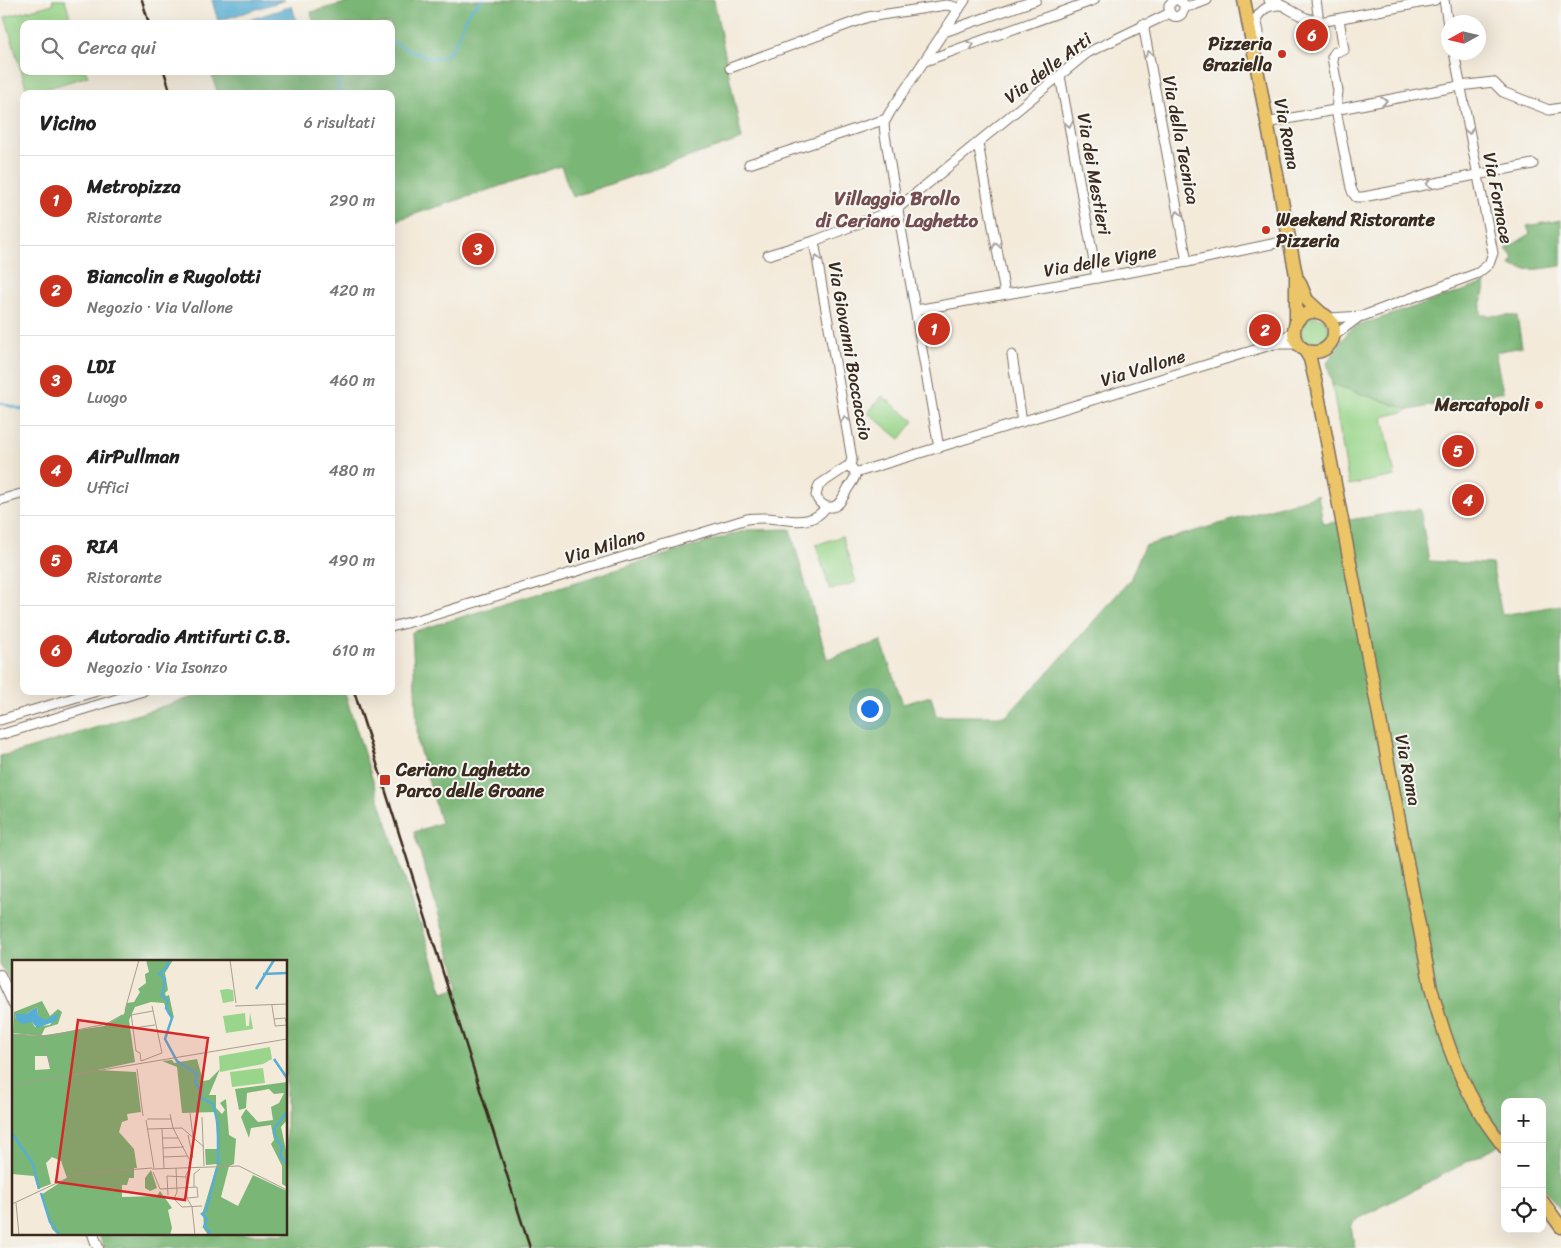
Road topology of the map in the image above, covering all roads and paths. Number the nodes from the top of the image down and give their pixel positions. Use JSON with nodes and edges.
{"nodes":[{"id":1,"x":966,"y":0,"type":"edge"},
{"id":2,"x":1036,"y":0,"type":"edge"},
{"id":3,"x":1094,"y":0,"type":"edge"},
{"id":4,"x":1207,"y":0,"type":"edge"},
{"id":5,"x":1244,"y":0,"type":"edge"},
{"id":6,"x":1316,"y":0,"type":"edge"},
{"id":7,"x":1435,"y":0,"type":"edge"},
{"id":8,"x":1444,"y":0,"type":"edge"},
{"id":9,"x":1181,"y":2,"type":"edge"},
{"id":10,"x":1276,"y":2,"type":"edge"},
{"id":11,"x":1169,"y":5,"type":"edge"},
{"id":12,"x":959,"y":10,"type":"junction"},
{"id":13,"x":1446,"y":15,"type":"edge"},
{"id":14,"x":1339,"y":19,"type":"junction"},
{"id":15,"x":1317,"y":22,"type":"junction"},
{"id":16,"x":1143,"y":24,"type":"junction"},
{"id":17,"x":944,"y":32,"type":"junction"},
{"id":18,"x":1455,"y":60,"type":"edge"},
{"id":19,"x":925,"y":61,"type":"junction"},
{"id":20,"x":1256,"y":62,"type":"junction"},
{"id":21,"x":730,"y":68,"type":"dead end"},
{"id":22,"x":1060,"y":76,"type":"junction"},
{"id":23,"x":1460,"y":86,"type":"junction"},
{"id":24,"x":1561,"y":108,"type":"edge"},
{"id":25,"x":1336,"y":110,"type":"junction"},
{"id":26,"x":886,"y":119,"type":"junction"},
{"id":27,"x":1266,"y":123,"type":"junction"},
{"id":28,"x":978,"y":143,"type":"junction"},
{"id":29,"x":749,"y":164,"type":"dead end"},
{"id":30,"x":1533,"y":164,"type":"dead end"},
{"id":31,"x":1477,"y":175,"type":"junction"},
{"id":32,"x":898,"y":208,"type":"junction"},
{"id":33,"x":1290,"y":240,"type":"junction"},
{"id":34,"x":814,"y":241,"type":"junction"},
{"id":35,"x":768,"y":255,"type":"dead end"},
{"id":36,"x":1187,"y":262,"type":"junction"},
{"id":37,"x":1296,"y":275,"type":"junction"},
{"id":38,"x":1097,"y":278,"type":"junction"},
{"id":39,"x":1005,"y":294,"type":"junction"},
{"id":40,"x":916,"y":310,"type":"junction"},
{"id":41,"x":1324,"y":315,"type":"junction"},
{"id":42,"x":1359,"y":317,"type":"junction"},
{"id":43,"x":1295,"y":326,"type":"junction"},
{"id":44,"x":1335,"y":335,"type":"junction"},
{"id":45,"x":1274,"y":344,"type":"junction"},
{"id":46,"x":1301,"y":347,"type":"junction"},
{"id":47,"x":1326,"y":348,"type":"junction"},
{"id":48,"x":1012,"y":355,"type":"dead end"},
{"id":49,"x":1316,"y":384,"type":"junction"},
{"id":50,"x":1022,"y":422,"type":"junction"},
{"id":51,"x":939,"y":448,"type":"junction"},
{"id":52,"x":852,"y":470,"type":"junction"},
{"id":53,"x":20,"y":494,"type":"edge"},
{"id":54,"x":0,"y":500,"type":"edge"},
{"id":55,"x":826,"y":507,"type":"junction"},
{"id":56,"x":395,"y":625,"type":"edge"},
{"id":57,"x":84,"y":695,"type":"edge"},
{"id":58,"x":130,"y":695,"type":"edge"},
{"id":59,"x":0,"y":720,"type":"edge"},
{"id":60,"x":0,"y":735,"type":"edge"},
{"id":61,"x":0,"y":975,"type":"edge"},
{"id":62,"x":12,"y":1001,"type":"edge"},
{"id":63,"x":1502,"y":1143,"type":"edge"},
{"id":64,"x":1546,"y":1206,"type":"edge"},
{"id":65,"x":1561,"y":1227,"type":"edge"},
{"id":66,"x":94,"y":1236,"type":"edge"},
{"id":67,"x":98,"y":1248,"type":"edge"}],
"edges":[{"from":1,"to":12,"type":"street"},
{"from":2,"to":17,"type":"street"},
{"from":19,"to":3,"type":"street","one_way":true},
{"from":4,"to":9,"type":"street"},
{"from":5,"to":20,"type":"main road","name":"Via Roma"},
{"from":6,"to":15,"type":"street"},
{"from":7,"to":14,"type":"street"},
{"from":8,"to":13,"type":"street"},
{"from":9,"to":11,"type":"street","name":"Via delle Arti"},
{"from":10,"to":15,"type":"street"},
{"from":10,"to":20,"type":"street"},
{"from":11,"to":16,"type":"street","name":"Via delle Arti"},
{"from":12,"to":17,"type":"street"},
{"from":12,"to":21,"type":"street"},
{"from":14,"to":15,"type":"street"},
{"from":14,"to":25,"type":"street"},
{"from":16,"to":22,"type":"street","name":"Via delle Arti"},
{"from":36,"to":16,"type":"street","name":"Via della Tecnica","one_way":true},
{"from":17,"to":19,"type":"street"},
{"from":18,"to":23,"type":"street","name":"Via Fornace"},
{"from":19,"to":26,"type":"street"},
{"from":20,"to":27,"type":"main road","name":"Via Roma"},
{"from":22,"to":28,"type":"street","name":"Via delle Arti"},
{"from":22,"to":38,"type":"street","name":"Via dei Mestieri","one_way":true},
{"from":23,"to":24,"type":"street"},
{"from":25,"to":23,"type":"street","one_way":true},
{"from":23,"to":31,"type":"street","name":"Via Fornace","one_way":true},
{"from":25,"to":27,"type":"street"},
{"from":31,"to":25,"type":"street","one_way":true},
{"from":26,"to":29,"type":"street"},
{"from":26,"to":32,"type":"street"},
{"from":27,"to":33,"type":"main road","name":"Via Roma"},
{"from":28,"to":32,"type":"street","name":"Via delle Arti"},
{"from":39,"to":28,"type":"street","one_way":true},
{"from":30,"to":31,"type":"street"},
{"from":31,"to":42,"type":"street","name":"Via Fornace"},
{"from":32,"to":34,"type":"street","name":"Via delle Arti"},
{"from":32,"to":40,"type":"street"},
{"from":33,"to":36,"type":"street","name":"Via delle Vigne"},
{"from":33,"to":37,"type":"main road","name":"Via Roma"},
{"from":34,"to":35,"type":"street","name":"Via delle Arti"},
{"from":52,"to":34,"type":"street","name":"Via Giovanni Boccaccio","one_way":true},
{"from":36,"to":38,"type":"street","name":"Via delle Vigne"},
{"from":37,"to":41,"type":"main road","name":"Via Roma"},
{"from":37,"to":43,"type":"main road","name":"Via Roma"},
{"from":38,"to":39,"type":"street","name":"Via delle Vigne"},
{"from":39,"to":40,"type":"street","name":"Via delle Vigne"},
{"from":40,"to":51,"type":"street"},
{"from":41,"to":42,"type":"street","name":"Via Fornace"},
{"from":41,"to":43,"type":"main road"},
{"from":41,"to":44,"type":"main road"},
{"from":42,"to":44,"type":"street","name":"Via Fornace"},
{"from":43,"to":45,"type":"street","name":"Via Vallone"},
{"from":43,"to":46,"type":"main road"},
{"from":44,"to":47,"type":"main road"},
{"from":45,"to":46,"type":"street","name":"Via Vallone"},
{"from":45,"to":50,"type":"street","name":"Via Vallone"},
{"from":46,"to":47,"type":"main road"},
{"from":46,"to":49,"type":"main road","name":"Via Roma"},
{"from":47,"to":49,"type":"main road","name":"Via Roma"},
{"from":48,"to":50,"type":"street"},
{"from":49,"to":63,"type":"main road","name":"Via Roma"},
{"from":50,"to":51,"type":"street","name":"Via Vallone"},
{"from":51,"to":52,"type":"street"},
{"from":52,"to":55,"type":"street","name":"Via Milano"},
{"from":52,"to":55,"type":"street"},
{"from":53,"to":54,"type":"street"},
{"from":55,"to":56,"type":"street","name":"Via Milano"},
{"from":57,"to":59,"type":"street"},
{"from":58,"to":60,"type":"street"},
{"from":61,"to":62,"type":"street"},
{"from":64,"to":65,"type":"main road"},
{"from":66,"to":67,"type":"street"}]}
